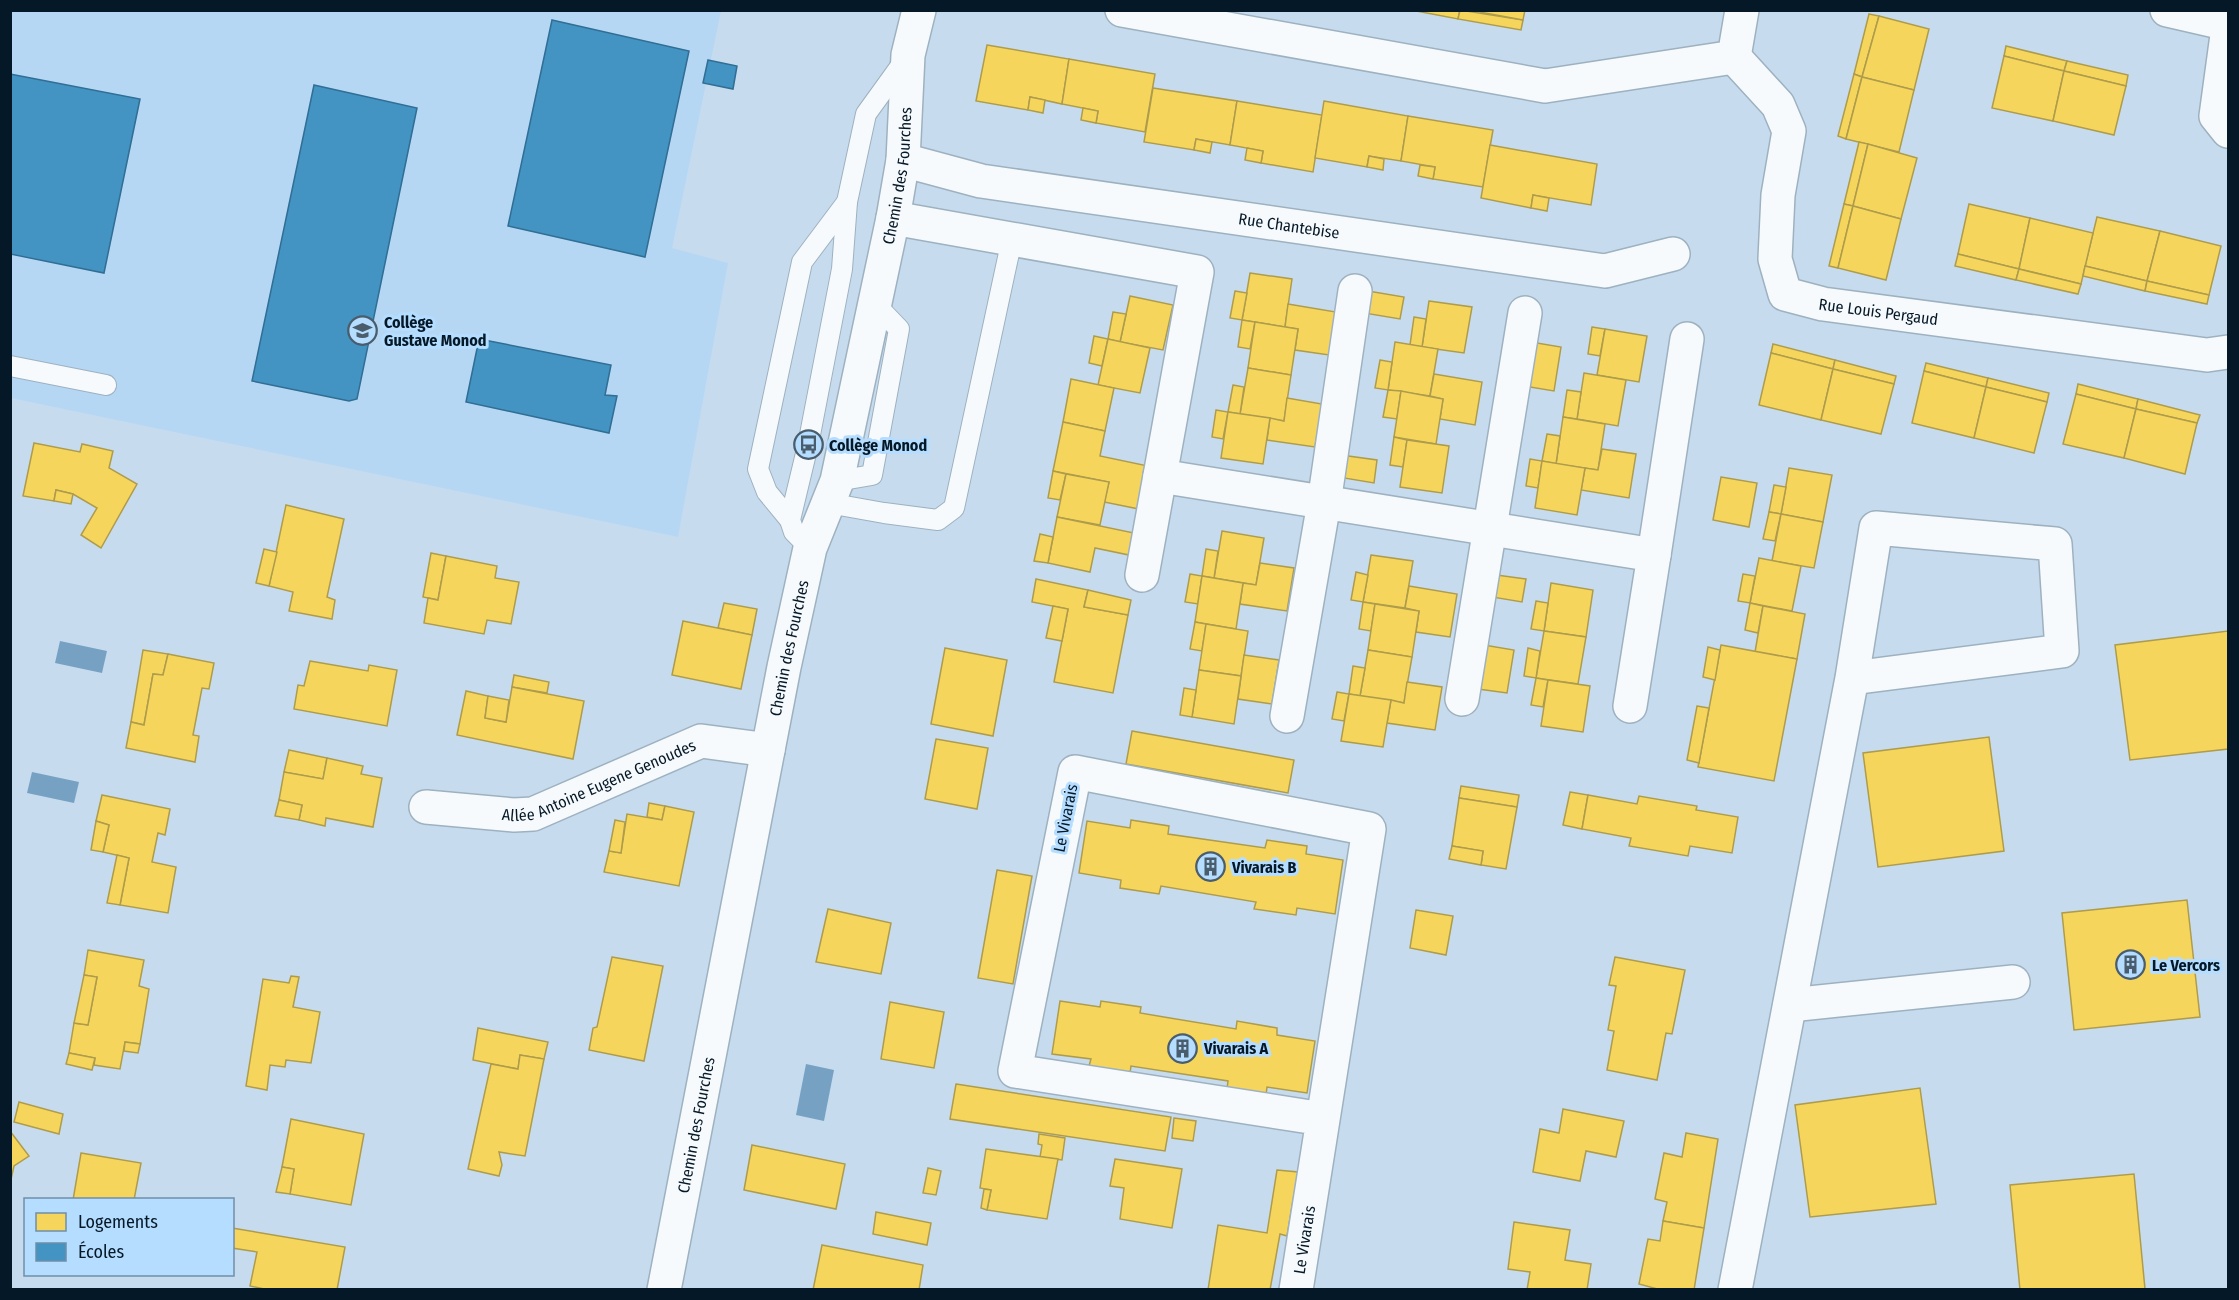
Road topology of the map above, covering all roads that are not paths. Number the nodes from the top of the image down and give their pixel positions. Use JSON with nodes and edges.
{"nodes":[{"id":1,"x":919,"y":10,"type":"edge"},
{"id":2,"x":1122,"y":10,"type":"edge"},
{"id":3,"x":1742,"y":10,"type":"edge"},
{"id":4,"x":2168,"y":10,"type":"edge"},
{"id":5,"x":2229,"y":26,"type":"edge"},
{"id":6,"x":908,"y":55,"type":"junction"},
{"id":7,"x":1734,"y":57,"type":"junction"},
{"id":8,"x":2229,"y":131,"type":"edge"},
{"id":9,"x":903,"y":160,"type":"junction"},
{"id":10,"x":847,"y":202,"type":"junction"},
{"id":11,"x":893,"y":218,"type":"junction"},
{"id":12,"x":1012,"y":239,"type":"junction"},
{"id":13,"x":1673,"y":254,"type":"dead end"},
{"id":14,"x":1355,"y":291,"type":"dead end"},
{"id":15,"x":1525,"y":313,"type":"dead end"},
{"id":16,"x":1687,"y":339,"type":"dead end"},
{"id":17,"x":2229,"y":352,"type":"edge"},
{"id":18,"x":10,"y":366,"type":"edge"},
{"id":19,"x":106,"y":385,"type":"dead end"},
{"id":20,"x":1160,"y":476,"type":"junction"},
{"id":21,"x":833,"y":492,"type":"junction"},
{"id":22,"x":1324,"y":503,"type":"junction"},
{"id":23,"x":790,"y":520,"type":"junction"},
{"id":24,"x":1488,"y":530,"type":"junction"},
{"id":25,"x":810,"y":548,"type":"junction"},
{"id":26,"x":1654,"y":555,"type":"junction"},
{"id":27,"x":1142,"y":575,"type":"dead end"},
{"id":28,"x":1852,"y":678,"type":"junction"},
{"id":29,"x":1462,"y":699,"type":"dead end"},
{"id":30,"x":1630,"y":706,"type":"dead end"},
{"id":31,"x":1287,"y":716,"type":"dead end"},
{"id":32,"x":768,"y":750,"type":"junction"},
{"id":33,"x":426,"y":807,"type":"dead end"},
{"id":34,"x":2013,"y":982,"type":"dead end"},
{"id":35,"x":1790,"y":1005,"type":"junction"},
{"id":36,"x":1323,"y":1119,"type":"junction"},
{"id":37,"x":664,"y":1290,"type":"edge"},
{"id":38,"x":1296,"y":1290,"type":"edge"},
{"id":39,"x":1735,"y":1290,"type":"edge"}],
"edges":[{"from":1,"to":6,"type":"street","name":"Chemin des Fourches"},
{"from":2,"to":7,"type":"street"},
{"from":3,"to":7,"type":"street"},
{"from":4,"to":5,"type":"street"},
{"from":5,"to":8,"type":"street"},
{"from":6,"to":9,"type":"street","name":"Chemin des Fourches"},
{"from":6,"to":10,"type":"lane"},
{"from":7,"to":17,"type":"street","name":"Rue Louis Pergaud"},
{"from":9,"to":11,"type":"street","name":"Chemin des Fourches"},
{"from":9,"to":13,"type":"street","name":"Rue Chantebise"},
{"from":10,"to":23,"type":"lane"},
{"from":10,"to":23,"type":"lane"},
{"from":11,"to":12,"type":"street"},
{"from":11,"to":21,"type":"street","name":"Chemin des Fourches"},
{"from":12,"to":20,"type":"street"},
{"from":12,"to":21,"type":"lane"},
{"from":14,"to":22,"type":"street"},
{"from":15,"to":24,"type":"street"},
{"from":16,"to":26,"type":"street"},
{"from":18,"to":19,"type":"lane"},
{"from":20,"to":22,"type":"street"},
{"from":20,"to":27,"type":"street"},
{"from":21,"to":25,"type":"street","name":"Chemin des Fourches"},
{"from":22,"to":24,"type":"street"},
{"from":22,"to":31,"type":"street"},
{"from":23,"to":25,"type":"lane"},
{"from":24,"to":26,"type":"street"},
{"from":24,"to":29,"type":"street"},
{"from":25,"to":32,"type":"street","name":"Chemin des Fourches"},
{"from":26,"to":30,"type":"street"},
{"from":28,"to":28,"type":"street"},
{"from":28,"to":35,"type":"street"},
{"from":32,"to":33,"type":"street","name":"Allée Antoine Eugene Genoudes"},
{"from":32,"to":37,"type":"street","name":"Chemin des Fourches"},
{"from":34,"to":35,"type":"street"},
{"from":35,"to":39,"type":"street"},
{"from":36,"to":36,"type":"street","name":"Le Vivarais"},
{"from":36,"to":38,"type":"street","name":"Le Vivarais"}]}
